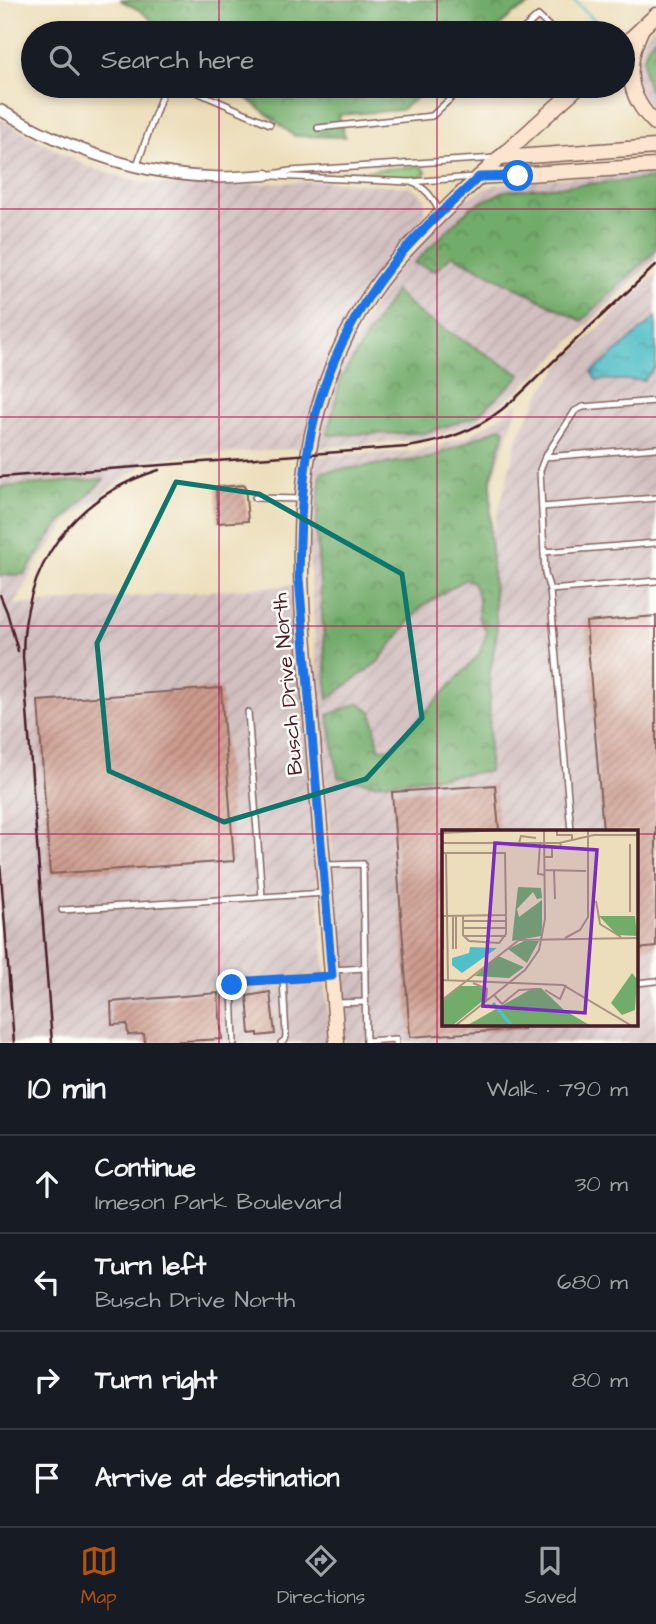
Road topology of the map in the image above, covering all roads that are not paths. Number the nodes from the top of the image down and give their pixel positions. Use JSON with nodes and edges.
{"nodes":[{"id":1,"x":656,"y":15,"type":"edge"},
{"id":2,"x":642,"y":28,"type":"junction"},
{"id":3,"x":635,"y":35,"type":"edge"},
{"id":4,"x":635,"y":45,"type":"edge"},
{"id":5,"x":635,"y":92,"type":"edge"},
{"id":6,"x":161,"y":98,"type":"edge"},
{"id":7,"x":210,"y":98,"type":"edge"},
{"id":8,"x":451,"y":98,"type":"edge"},
{"id":9,"x":566,"y":98,"type":"edge"},
{"id":10,"x":0,"y":110,"type":"edge"},
{"id":11,"x":270,"y":124,"type":"dead end"},
{"id":12,"x":656,"y":124,"type":"edge"},
{"id":13,"x":318,"y":128,"type":"dead end"},
{"id":14,"x":656,"y":147,"type":"edge"},
{"id":15,"x":499,"y":158,"type":"junction"},
{"id":16,"x":137,"y":165,"type":"junction"},
{"id":17,"x":656,"y":166,"type":"edge"},
{"id":18,"x":267,"y":175,"type":"junction"},
{"id":19,"x":479,"y":177,"type":"junction"},
{"id":20,"x":410,"y":182,"type":"junction"},
{"id":21,"x":440,"y":215,"type":"junction"},
{"id":22,"x":656,"y":401,"type":"edge"},
{"id":23,"x":656,"y":448,"type":"edge"},
{"id":24,"x":545,"y":457,"type":"junction"},
{"id":25,"x":255,"y":498,"type":"dead end"},
{"id":26,"x":656,"y":498,"type":"edge"},
{"id":27,"x":302,"y":499,"type":"junction"},
{"id":28,"x":542,"y":507,"type":"junction"},
{"id":29,"x":656,"y":544,"type":"edge"},
{"id":30,"x":544,"y":552,"type":"junction"},
{"id":31,"x":656,"y":581,"type":"edge"},
{"id":32,"x":551,"y":590,"type":"junction"},
{"id":33,"x":248,"y":712,"type":"dead end"},
{"id":34,"x":570,"y":830,"type":"edge"},
{"id":35,"x":323,"y":866,"type":"junction"},
{"id":36,"x":325,"y":893,"type":"junction"},
{"id":37,"x":262,"y":897,"type":"junction"},
{"id":38,"x":62,"y":910,"type":"dead end"},
{"id":39,"x":365,"y":968,"type":"junction"},
{"id":40,"x":332,"y":973,"type":"junction"},
{"id":41,"x":283,"y":979,"type":"junction"},
{"id":42,"x":656,"y":981,"type":"edge"},
{"id":43,"x":638,"y":983,"type":"edge"},
{"id":44,"x":365,"y":1002,"type":"junction"},
{"id":45,"x":334,"y":1003,"type":"junction"},
{"id":46,"x":366,"y":1042,"type":"edge"},
{"id":47,"x":234,"y":1043,"type":"edge"},
{"id":48,"x":281,"y":1043,"type":"edge"},
{"id":49,"x":337,"y":1043,"type":"edge"},
{"id":50,"x":396,"y":1043,"type":"edge"}],
"edges":[{"from":1,"to":2,"type":"street"},
{"from":2,"to":3,"type":"street"},
{"from":2,"to":4,"type":"street"},
{"from":5,"to":12,"type":"street"},
{"from":6,"to":16,"type":"lane"},
{"from":7,"to":11,"type":"lane"},
{"from":8,"to":13,"type":"lane"},
{"from":9,"to":15,"type":"street","name":"Busch Drive North"},
{"from":10,"to":16,"type":"street"},
{"from":14,"to":15,"type":"street"},
{"from":15,"to":18,"type":"lane"},
{"from":15,"to":19,"type":"street","name":"Busch Drive North"},
{"from":16,"to":18,"type":"street"},
{"from":17,"to":19,"type":"street"},
{"from":18,"to":20,"type":"lane"},
{"from":19,"to":20,"type":"lane"},
{"from":19,"to":21,"type":"street","name":"Busch Drive North"},
{"from":20,"to":21,"type":"lane"},
{"from":21,"to":27,"type":"street","name":"Busch Drive North"},
{"from":22,"to":24,"type":"lane"},
{"from":23,"to":24,"type":"lane"},
{"from":24,"to":28,"type":"lane"},
{"from":25,"to":27,"type":"lane"},
{"from":26,"to":28,"type":"lane"},
{"from":27,"to":35,"type":"street","name":"Busch Drive North"},
{"from":28,"to":30,"type":"lane"},
{"from":29,"to":30,"type":"lane"},
{"from":30,"to":32,"type":"lane"},
{"from":31,"to":32,"type":"lane"},
{"from":32,"to":34,"type":"lane"},
{"from":33,"to":37,"type":"lane"},
{"from":35,"to":36,"type":"street","name":"Busch Drive North"},
{"from":35,"to":39,"type":"lane"},
{"from":36,"to":37,"type":"lane"},
{"from":36,"to":40,"type":"street","name":"Busch Drive North"},
{"from":37,"to":38,"type":"lane"},
{"from":39,"to":40,"type":"lane"},
{"from":39,"to":44,"type":"lane"},
{"from":40,"to":41,"type":"lane"},
{"from":40,"to":45,"type":"street","name":"Busch Drive North"},
{"from":41,"to":47,"type":"lane"},
{"from":41,"to":48,"type":"lane"},
{"from":42,"to":43,"type":"lane"},
{"from":44,"to":45,"type":"lane"},
{"from":44,"to":46,"type":"lane"},
{"from":45,"to":49,"type":"street","name":"Busch Drive North"},
{"from":46,"to":50,"type":"lane"}]}
